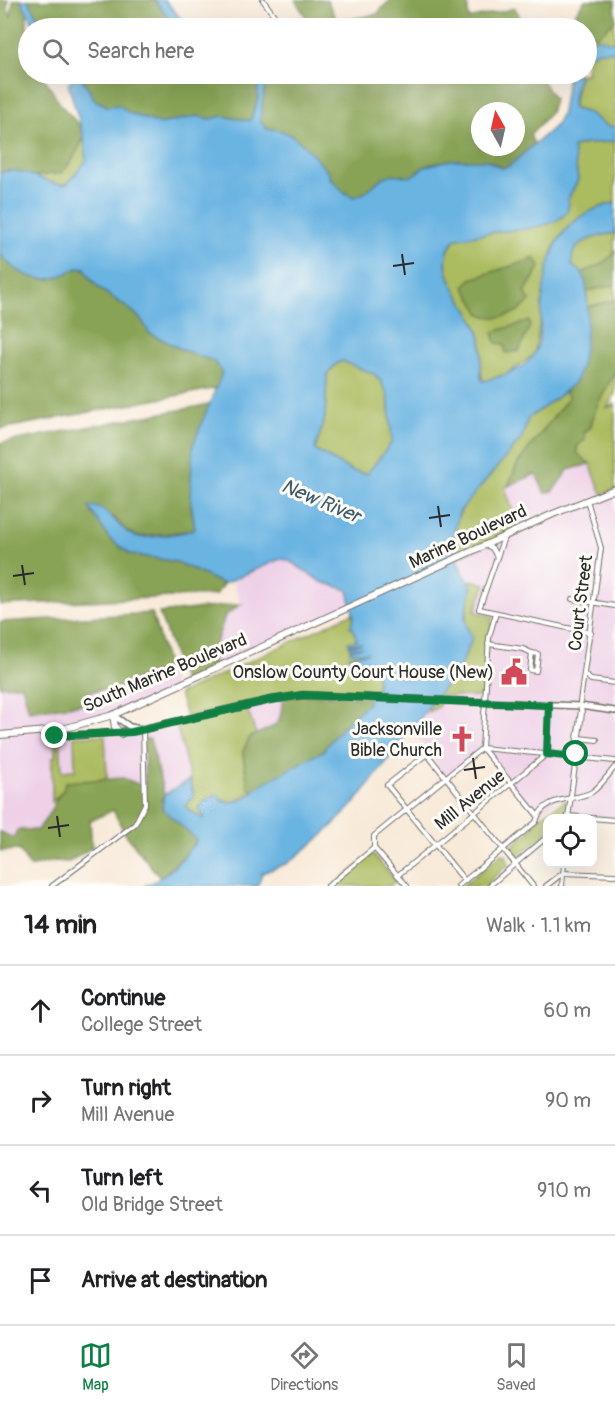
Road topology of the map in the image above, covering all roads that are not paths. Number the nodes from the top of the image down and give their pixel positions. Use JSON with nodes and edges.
{"nodes":[{"id":1,"x":263,"y":0,"type":"edge"},
{"id":2,"x":276,"y":18,"type":"edge"},
{"id":3,"x":615,"y":489,"type":"edge"},
{"id":4,"x":587,"y":500,"type":"junction"},
{"id":5,"x":504,"y":537,"type":"junction"},
{"id":6,"x":484,"y":546,"type":"junction"},
{"id":7,"x":498,"y":558,"type":"junction"},
{"id":8,"x":572,"y":599,"type":"dead end"},
{"id":9,"x":595,"y":603,"type":"junction"},
{"id":10,"x":615,"y":606,"type":"edge"},
{"id":11,"x":496,"y":613,"type":"junction"},
{"id":12,"x":334,"y":614,"type":"joint"},
{"id":13,"x":591,"y":633,"type":"junction"},
{"id":14,"x":488,"y":644,"type":"junction"},
{"id":15,"x":532,"y":653,"type":"dead end"},
{"id":16,"x":585,"y":675,"type":"junction"},
{"id":17,"x":615,"y":683,"type":"edge"},
{"id":18,"x":486,"y":701,"type":"junction"},
{"id":19,"x":549,"y":705,"type":"junction"},
{"id":20,"x":580,"y":708,"type":"junction"},
{"id":21,"x":615,"y":711,"type":"edge"},
{"id":22,"x":113,"y":716,"type":"junction"},
{"id":23,"x":143,"y":729,"type":"junction"},
{"id":24,"x":37,"y":732,"type":"junction"},
{"id":25,"x":121,"y":734,"type":"junction"},
{"id":26,"x":0,"y":735,"type":"edge"},
{"id":27,"x":579,"y":738,"type":"junction"},
{"id":28,"x":597,"y":740,"type":"dead end"},
{"id":29,"x":482,"y":748,"type":"junction"},
{"id":30,"x":547,"y":754,"type":"junction"},
{"id":31,"x":576,"y":756,"type":"junction"},
{"id":32,"x":615,"y":761,"type":"edge"},
{"id":33,"x":615,"y":767,"type":"edge"},
{"id":34,"x":445,"y":776,"type":"junction"},
{"id":35,"x":511,"y":784,"type":"junction"},
{"id":36,"x":570,"y":796,"type":"junction"},
{"id":37,"x":406,"y":809,"type":"junction"},
{"id":38,"x":475,"y":814,"type":"junction"},
{"id":39,"x":568,"y":814,"type":"edge"},
{"id":40,"x":538,"y":816,"type":"junction"},
{"id":41,"x":597,"y":819,"type":"edge"},
{"id":42,"x":615,"y":820,"type":"edge"},
{"id":43,"x":543,"y":840,"type":"edge"},
{"id":44,"x":435,"y":845,"type":"junction"},
{"id":45,"x":374,"y":848,"type":"junction"},
{"id":46,"x":504,"y":848,"type":"junction"},
{"id":47,"x":514,"y":862,"type":"junction"},
{"id":48,"x":564,"y":868,"type":"edge"},
{"id":49,"x":563,"y":873,"type":"junction"},
{"id":50,"x":398,"y":875,"type":"junction"},
{"id":51,"x":615,"y":875,"type":"edge"},
{"id":52,"x":465,"y":881,"type":"junction"},
{"id":53,"x":52,"y":886,"type":"edge"},
{"id":54,"x":328,"y":886,"type":"edge"},
{"id":55,"x":407,"y":886,"type":"edge"},
{"id":56,"x":458,"y":886,"type":"edge"},
{"id":57,"x":489,"y":886,"type":"edge"},
{"id":58,"x":533,"y":886,"type":"edge"},
{"id":59,"x":546,"y":886,"type":"edge"},
{"id":60,"x":562,"y":886,"type":"edge"}],
"edges":[{"from":1,"to":2,"type":"street"},
{"from":3,"to":4,"type":"main road","name":"Marine Boulevard"},
{"from":4,"to":5,"type":"main road","name":"Marine Boulevard"},
{"from":4,"to":9,"type":"street","name":"Court Street"},
{"from":5,"to":6,"type":"main road","name":"Marine Boulevard"},
{"from":5,"to":7,"type":"street"},
{"from":6,"to":7,"type":"street"},
{"from":6,"to":12,"type":"main road","name":"Marine Boulevard"},
{"from":7,"to":11,"type":"street"},
{"from":8,"to":9,"type":"street"},
{"from":9,"to":10,"type":"street"},
{"from":9,"to":13,"type":"street","name":"Court Street"},
{"from":11,"to":13,"type":"street"},
{"from":11,"to":14,"type":"street"},
{"from":12,"to":22,"type":"main road","name":"South Marine Boulevard"},
{"from":13,"to":16,"type":"street","name":"Court Street"},
{"from":14,"to":15,"type":"street"},
{"from":14,"to":18,"type":"street"},
{"from":16,"to":17,"type":"street"},
{"from":16,"to":20,"type":"street","name":"Court Street"},
{"from":18,"to":19,"type":"main road"},
{"from":18,"to":23,"type":"main road"},
{"from":18,"to":29,"type":"street"},
{"from":19,"to":20,"type":"main road"},
{"from":19,"to":30,"type":"street"},
{"from":20,"to":21,"type":"main road"},
{"from":20,"to":27,"type":"street","name":"Court Street"},
{"from":20,"to":31,"type":"street","name":"Court Street"},
{"from":22,"to":23,"type":"main road"},
{"from":22,"to":24,"type":"main road","name":"South Marine Boulevard"},
{"from":22,"to":25,"type":"main road"},
{"from":23,"to":25,"type":"main road"},
{"from":23,"to":53,"type":"street"},
{"from":24,"to":25,"type":"main road"},
{"from":24,"to":26,"type":"main road","name":"South Marine Boulevard"},
{"from":27,"to":28,"type":"street"},
{"from":27,"to":31,"type":"street","name":"Court Street"},
{"from":29,"to":30,"type":"street"},
{"from":29,"to":34,"type":"street"},
{"from":29,"to":35,"type":"street"},
{"from":30,"to":31,"type":"street"},
{"from":30,"to":35,"type":"street","name":"Mill Avenue"},
{"from":31,"to":32,"type":"street"},
{"from":31,"to":36,"type":"street","name":"Court Street"},
{"from":33,"to":36,"type":"street"},
{"from":34,"to":37,"type":"street"},
{"from":34,"to":37,"type":"street"},
{"from":34,"to":38,"type":"street"},
{"from":35,"to":38,"type":"street","name":"Mill Avenue"},
{"from":35,"to":40,"type":"street"},
{"from":36,"to":39,"type":"street","name":"Court Street"},
{"from":36,"to":40,"type":"street"},
{"from":37,"to":44,"type":"street"},
{"from":37,"to":45,"type":"street"},
{"from":38,"to":44,"type":"street","name":"Mill Avenue"},
{"from":38,"to":46,"type":"street"},
{"from":40,"to":46,"type":"street"},
{"from":41,"to":42,"type":"street"},
{"from":43,"to":47,"type":"street"},
{"from":44,"to":50,"type":"street","name":"Mill Avenue"},
{"from":44,"to":52,"type":"street"},
{"from":45,"to":50,"type":"street"},
{"from":45,"to":54,"type":"street"},
{"from":46,"to":47,"type":"street"},
{"from":46,"to":52,"type":"street"},
{"from":47,"to":57,"type":"street"},
{"from":47,"to":58,"type":"street"},
{"from":48,"to":49,"type":"street"},
{"from":49,"to":51,"type":"street"},
{"from":49,"to":59,"type":"street"},
{"from":49,"to":60,"type":"street"},
{"from":50,"to":55,"type":"street"},
{"from":52,"to":56,"type":"street"}]}
